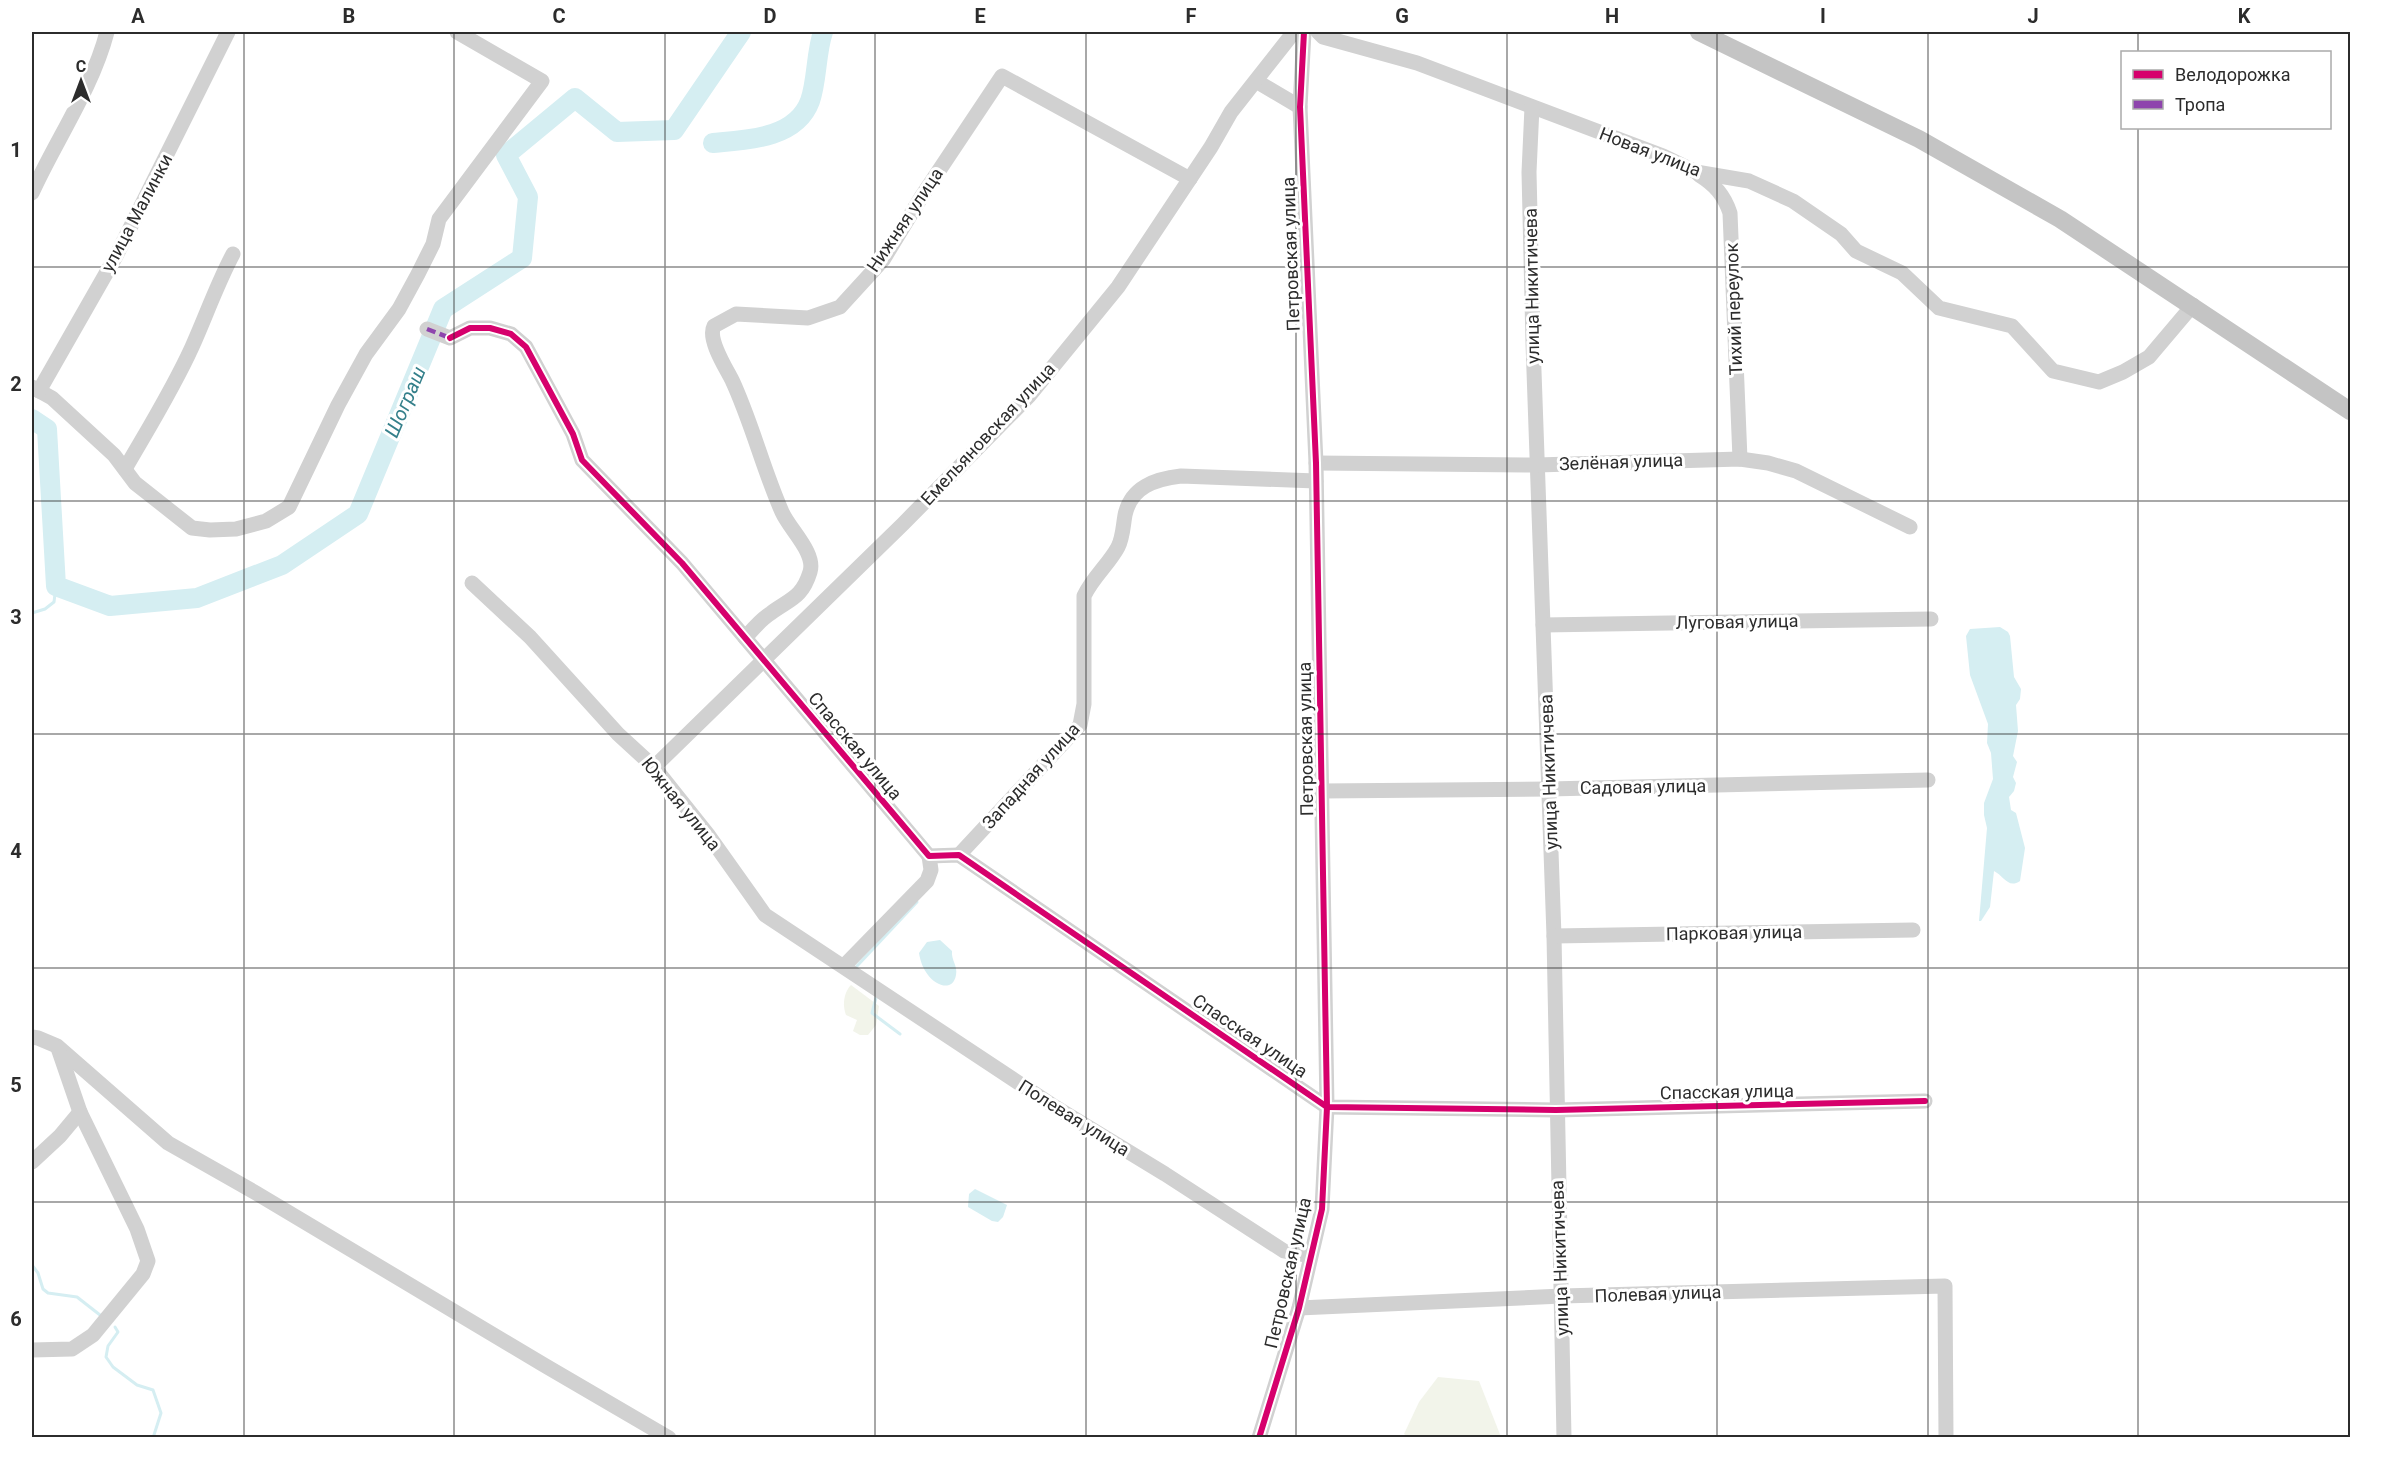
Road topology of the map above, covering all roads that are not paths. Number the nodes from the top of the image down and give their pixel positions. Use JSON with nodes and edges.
{"nodes":[{"id":1,"x":107,"y":32,"type":"edge"},
{"id":2,"x":228,"y":32,"type":"edge"},
{"id":3,"x":457,"y":32,"type":"edge"},
{"id":4,"x":1294,"y":32,"type":"edge"},
{"id":5,"x":1304,"y":32,"type":"edge"},
{"id":6,"x":1318,"y":32,"type":"edge"},
{"id":7,"x":1699,"y":32,"type":"edge"},
{"id":8,"x":1256,"y":81,"type":"junction"},
{"id":9,"x":1299,"y":107,"type":"junction"},
{"id":10,"x":1532,"y":107,"type":"junction"},
{"id":11,"x":1696,"y":172,"type":"junction"},
{"id":12,"x":1190,"y":179,"type":"junction"},
{"id":13,"x":32,"y":193,"type":"edge"},
{"id":14,"x":233,"y":254,"type":"dead end"},
{"id":15,"x":2193,"y":305,"type":"junction"},
{"id":16,"x":427,"y":329,"type":"dead end"},
{"id":17,"x":35,"y":389,"type":"edge"},
{"id":18,"x":2350,"y":411,"type":"edge"},
{"id":19,"x":1740,"y":459,"type":"junction"},
{"id":20,"x":1316,"y":463,"type":"junction"},
{"id":21,"x":1537,"y":465,"type":"junction"},
{"id":22,"x":125,"y":469,"type":"junction"},
{"id":23,"x":1316,"y":481,"type":"junction"},
{"id":24,"x":1910,"y":527,"type":"dead end"},
{"id":25,"x":472,"y":583,"type":"dead end"},
{"id":26,"x":1931,"y":620,"type":"dead end"},
{"id":27,"x":1543,"y":625,"type":"junction"},
{"id":28,"x":745,"y":638,"type":"junction"},
{"id":29,"x":762,"y":660,"type":"junction"},
{"id":30,"x":654,"y":767,"type":"junction"},
{"id":31,"x":1928,"y":780,"type":"dead end"},
{"id":32,"x":1549,"y":789,"type":"junction"},
{"id":33,"x":1322,"y":791,"type":"junction"},
{"id":34,"x":959,"y":855,"type":"junction"},
{"id":35,"x":929,"y":856,"type":"junction"},
{"id":36,"x":1913,"y":930,"type":"dead end"},
{"id":37,"x":1554,"y":936,"type":"junction"},
{"id":38,"x":844,"y":966,"type":"junction"},
{"id":39,"x":32,"y":1037,"type":"edge"},
{"id":40,"x":57,"y":1046,"type":"junction"},
{"id":41,"x":1925,"y":1101,"type":"dead end"},
{"id":42,"x":1327,"y":1107,"type":"junction"},
{"id":43,"x":1556,"y":1110,"type":"junction"},
{"id":44,"x":80,"y":1112,"type":"junction"},
{"id":45,"x":32,"y":1162,"type":"edge"},
{"id":46,"x":1310,"y":1256,"type":"junction"},
{"id":47,"x":1562,"y":1296,"type":"junction"},
{"id":48,"x":1299,"y":1308,"type":"junction"},
{"id":49,"x":32,"y":1350,"type":"edge"},
{"id":50,"x":669,"y":1437,"type":"edge"},
{"id":51,"x":1259,"y":1437,"type":"edge"},
{"id":52,"x":1564,"y":1437,"type":"edge"},
{"id":53,"x":1946,"y":1437,"type":"edge"}],
"edges":[{"from":1,"to":13,"type":"street"},
{"from":2,"to":17,"type":"street","name":"улица Малинки"},
{"from":3,"to":22,"type":"street"},
{"from":4,"to":8,"type":"street","name":"Емельяновская улица"},
{"from":5,"to":9,"type":"street","name":"Петровская улица"},
{"from":6,"to":10,"type":"street","name":"Новая улица"},
{"from":7,"to":15,"type":"main road"},
{"from":8,"to":9,"type":"street"},
{"from":8,"to":12,"type":"street","name":"Емельяновская улица"},
{"from":9,"to":20,"type":"street","name":"Петровская улица"},
{"from":10,"to":11,"type":"street","name":"Новая улица"},
{"from":10,"to":21,"type":"street","name":"улица Никитичева"},
{"from":11,"to":15,"type":"street","name":"Новая улица"},
{"from":11,"to":19,"type":"street","name":"Тихий переулок"},
{"from":12,"to":28,"type":"street","name":"Нижняя улица"},
{"from":12,"to":29,"type":"street","name":"Емельяновская улица"},
{"from":14,"to":22,"type":"street"},
{"from":15,"to":18,"type":"main road"},
{"from":16,"to":28,"type":"street","name":"Спасская улица"},
{"from":17,"to":22,"type":"street"},
{"from":19,"to":21,"type":"street","name":"Зелёная улица"},
{"from":19,"to":24,"type":"street","name":"Зелёная улица"},
{"from":20,"to":21,"type":"street","name":"Зелёная улица"},
{"from":20,"to":23,"type":"street","name":"Петровская улица"},
{"from":21,"to":27,"type":"street","name":"улица Никитичева"},
{"from":23,"to":33,"type":"street","name":"Петровская улица"},
{"from":23,"to":34,"type":"street","name":"Западная улица"},
{"from":25,"to":30,"type":"street","name":"Южная улица"},
{"from":26,"to":27,"type":"street","name":"Луговая улица"},
{"from":27,"to":32,"type":"street","name":"улица Никитичева"},
{"from":28,"to":29,"type":"street","name":"Спасская улица"},
{"from":29,"to":30,"type":"street","name":"Емельяновская улица"},
{"from":29,"to":35,"type":"street","name":"Спасская улица"},
{"from":30,"to":38,"type":"street","name":"Южная улица"},
{"from":31,"to":32,"type":"street","name":"Садовая улица"},
{"from":32,"to":33,"type":"street","name":"Садовая улица"},
{"from":32,"to":37,"type":"street","name":"улица Никитичева"},
{"from":33,"to":42,"type":"street","name":"Петровская улица"},
{"from":34,"to":35,"type":"street"},
{"from":34,"to":42,"type":"street","name":"Спасская улица"},
{"from":35,"to":38,"type":"street"},
{"from":36,"to":37,"type":"street","name":"Парковая улица"},
{"from":37,"to":43,"type":"street","name":"улица Никитичева"},
{"from":38,"to":46,"type":"street","name":"Полевая улица"},
{"from":39,"to":40,"type":"street"},
{"from":40,"to":44,"type":"street"},
{"from":40,"to":50,"type":"street"},
{"from":41,"to":43,"type":"street","name":"Спасская улица"},
{"from":42,"to":43,"type":"street","name":"Спасская улица"},
{"from":42,"to":46,"type":"street","name":"Петровская улица"},
{"from":43,"to":47,"type":"street","name":"улица Никитичева"},
{"from":44,"to":45,"type":"street"},
{"from":44,"to":49,"type":"street"},
{"from":46,"to":48,"type":"street","name":"Петровская улица"},
{"from":47,"to":48,"type":"street","name":"Полевая улица"},
{"from":47,"to":52,"type":"street","name":"улица Никитичева"},
{"from":47,"to":53,"type":"street","name":"Полевая улица"},
{"from":48,"to":51,"type":"street","name":"Петровская улица"}]}
